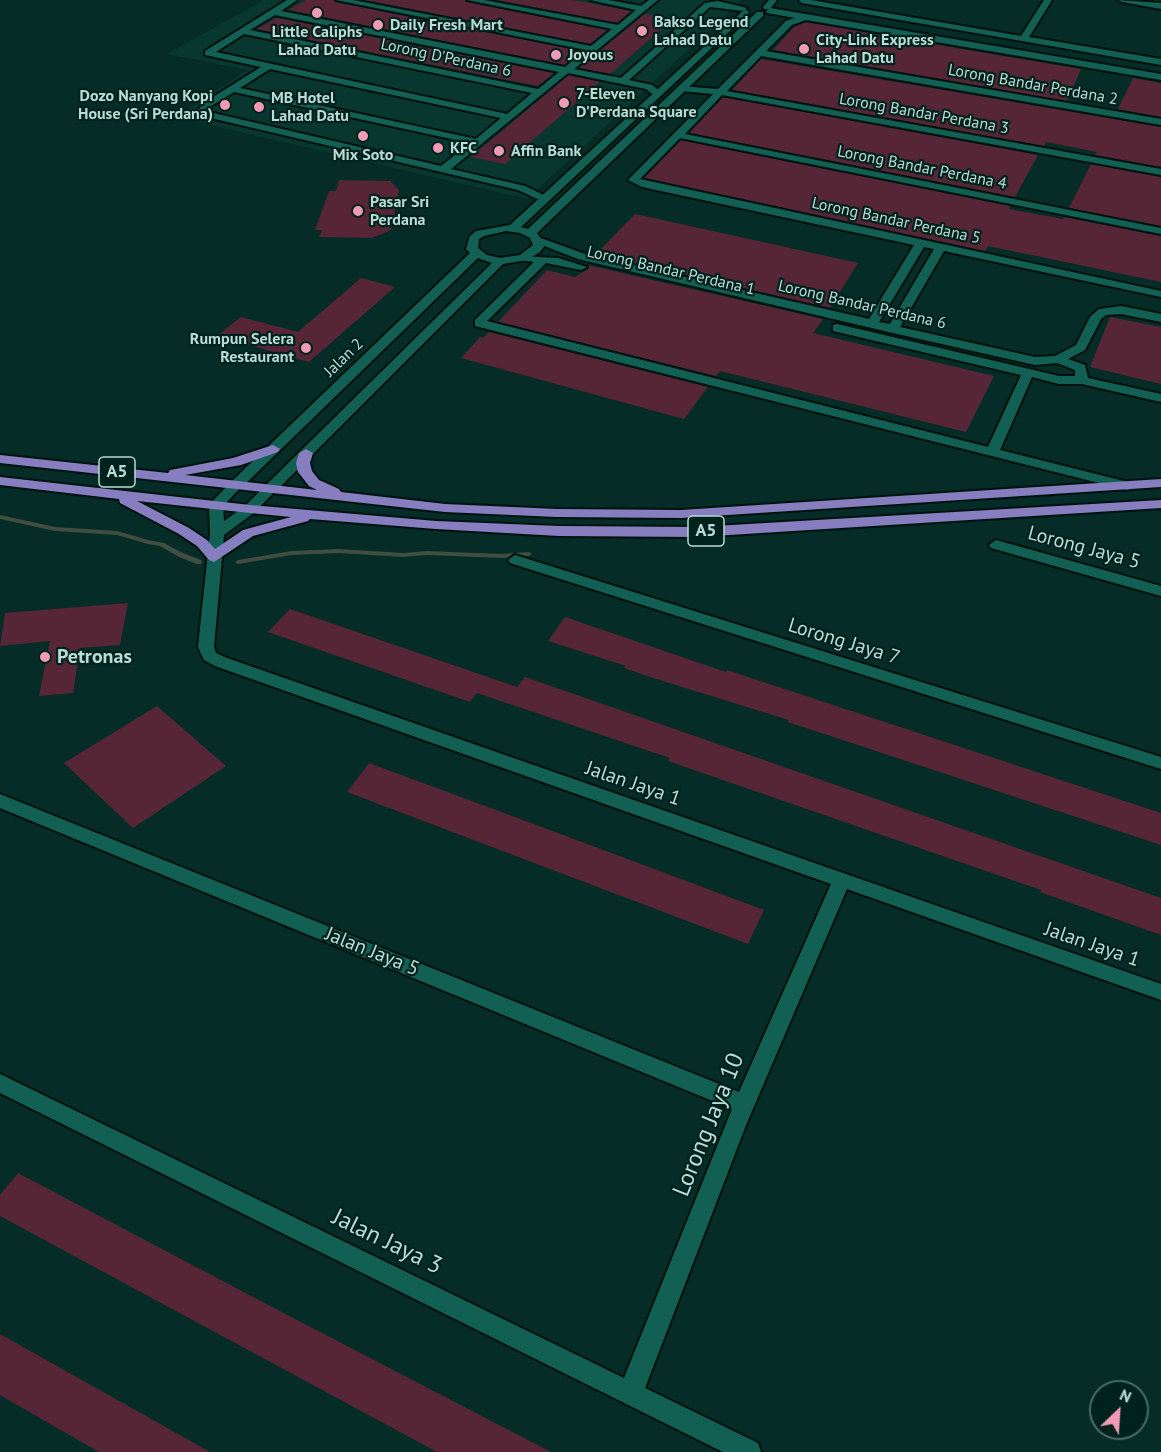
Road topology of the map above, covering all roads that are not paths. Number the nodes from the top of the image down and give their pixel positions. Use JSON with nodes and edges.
{"nodes":[{"id":1,"x":292,"y":0,"type":"edge"},
{"id":2,"x":340,"y":0,"type":"edge"},
{"id":3,"x":471,"y":0,"type":"edge"},
{"id":4,"x":594,"y":0,"type":"edge"},
{"id":5,"x":654,"y":0,"type":"edge"},
{"id":6,"x":1048,"y":0,"type":"edge"},
{"id":7,"x":1122,"y":0,"type":"edge"},
{"id":8,"x":719,"y":2,"type":"edge"},
{"id":9,"x":802,"y":2,"type":"dead end"},
{"id":10,"x":1161,"y":6,"type":"edge"},
{"id":11,"x":746,"y":8,"type":"junction"},
{"id":12,"x":767,"y":8,"type":"edge"},
{"id":13,"x":643,"y":9,"type":"junction"},
{"id":14,"x":273,"y":12,"type":"junction"},
{"id":15,"x":784,"y":13,"type":"junction"},
{"id":16,"x":805,"y":17,"type":"junction"},
{"id":17,"x":789,"y":23,"type":"junction"},
{"id":18,"x":620,"y":28,"type":"junction"},
{"id":19,"x":241,"y":31,"type":"junction"},
{"id":20,"x":1023,"y":39,"type":"junction"},
{"id":21,"x":593,"y":49,"type":"junction"},
{"id":22,"x":759,"y":53,"type":"junction"},
{"id":23,"x":1161,"y":62,"type":"edge"},
{"id":24,"x":269,"y":66,"type":"junction"},
{"id":25,"x":566,"y":71,"type":"junction"},
{"id":26,"x":1161,"y":77,"type":"edge"},
{"id":27,"x":623,"y":81,"type":"junction"},
{"id":28,"x":682,"y":88,"type":"junction"},
{"id":29,"x":232,"y":89,"type":"junction"},
{"id":30,"x":539,"y":92,"type":"junction"},
{"id":31,"x":720,"y":92,"type":"junction"},
{"id":32,"x":657,"y":94,"type":"junction"},
{"id":33,"x":508,"y":117,"type":"junction"},
{"id":34,"x":1161,"y":122,"type":"edge"},
{"id":35,"x":677,"y":135,"type":"junction"},
{"id":36,"x":478,"y":142,"type":"junction"},
{"id":37,"x":443,"y":170,"type":"junction"},
{"id":38,"x":1161,"y":172,"type":"edge"},
{"id":39,"x":544,"y":199,"type":"junction"},
{"id":40,"x":513,"y":228,"type":"junction"},
{"id":41,"x":1161,"y":231,"type":"edge"},
{"id":42,"x":534,"y":236,"type":"junction"},
{"id":43,"x":921,"y":243,"type":"junction"},
{"id":44,"x":940,"y":248,"type":"junction"},
{"id":45,"x":476,"y":254,"type":"junction"},
{"id":46,"x":523,"y":258,"type":"junction"},
{"id":47,"x":543,"y":260,"type":"junction"},
{"id":48,"x":500,"y":261,"type":"junction"},
{"id":49,"x":1161,"y":294,"type":"edge"},
{"id":50,"x":1161,"y":318,"type":"edge"},
{"id":51,"x":872,"y":324,"type":"junction"},
{"id":52,"x":893,"y":329,"type":"junction"},
{"id":53,"x":1059,"y":359,"type":"junction"},
{"id":54,"x":1028,"y":373,"type":"junction"},
{"id":55,"x":1082,"y":380,"type":"junction"},
{"id":56,"x":1161,"y":398,"type":"edge"},
{"id":57,"x":273,"y":449,"type":"junction"},
{"id":58,"x":993,"y":450,"type":"junction"},
{"id":59,"x":306,"y":453,"type":"junction"},
{"id":60,"x":0,"y":459,"type":"edge"},
{"id":61,"x":144,"y":476,"type":"junction"},
{"id":62,"x":0,"y":481,"type":"edge"},
{"id":63,"x":1161,"y":483,"type":"edge"},
{"id":64,"x":235,"y":486,"type":"junction"},
{"id":65,"x":1127,"y":486,"type":"junction"},
{"id":66,"x":269,"y":490,"type":"junction"},
{"id":67,"x":111,"y":494,"type":"junction"},
{"id":68,"x":348,"y":498,"type":"junction"},
{"id":69,"x":1161,"y":504,"type":"edge"},
{"id":70,"x":216,"y":505,"type":"junction"},
{"id":71,"x":250,"y":509,"type":"junction"},
{"id":72,"x":317,"y":515,"type":"junction"},
{"id":73,"x":217,"y":533,"type":"junction"},
{"id":74,"x":996,"y":546,"type":"dead end"},
{"id":75,"x":214,"y":557,"type":"junction"},
{"id":76,"x":515,"y":560,"type":"dead end"},
{"id":77,"x":1161,"y":591,"type":"edge"},
{"id":78,"x":1161,"y":763,"type":"edge"},
{"id":79,"x":0,"y":801,"type":"edge"},
{"id":80,"x":842,"y":879,"type":"junction"},
{"id":81,"x":1161,"y":992,"type":"edge"},
{"id":82,"x":0,"y":1083,"type":"edge"},
{"id":83,"x":744,"y":1104,"type":"junction"},
{"id":84,"x":631,"y":1392,"type":"junction"},
{"id":85,"x":749,"y":1452,"type":"edge"}],
"edges":[{"from":1,"to":14,"type":"street"},
{"from":2,"to":21,"type":"street"},
{"from":3,"to":18,"type":"street"},
{"from":4,"to":13,"type":"street"},
{"from":5,"to":13,"type":"street"},
{"from":6,"to":20,"type":"street"},
{"from":7,"to":10,"type":"street"},
{"from":8,"to":11,"type":"street"},
{"from":8,"to":27,"type":"street"},
{"from":9,"to":20,"type":"street"},
{"from":11,"to":12,"type":"street"},
{"from":11,"to":32,"type":"street"},
{"from":12,"to":15,"type":"street"},
{"from":12,"to":28,"type":"street"},
{"from":13,"to":18,"type":"street"},
{"from":14,"to":19,"type":"street"},
{"from":14,"to":25,"type":"street"},
{"from":15,"to":16,"type":"street"},
{"from":15,"to":17,"type":"street"},
{"from":16,"to":17,"type":"street"},
{"from":16,"to":26,"type":"street"},
{"from":17,"to":22,"type":"street"},
{"from":18,"to":21,"type":"street"},
{"from":19,"to":24,"type":"street"},
{"from":19,"to":30,"type":"street","name":"Lorong D'Perdana 6"},
{"from":20,"to":23,"type":"street"},
{"from":21,"to":25,"type":"street"},
{"from":22,"to":31,"type":"street"},
{"from":22,"to":34,"type":"street","name":"Lorong Bandar Perdana 2"},
{"from":24,"to":29,"type":"street"},
{"from":24,"to":33,"type":"street"},
{"from":25,"to":27,"type":"street"},
{"from":25,"to":30,"type":"street"},
{"from":27,"to":32,"type":"street"},
{"from":28,"to":31,"type":"street","name":"Lorong Bandar Perdana 3"},
{"from":28,"to":42,"type":"street"},
{"from":29,"to":36,"type":"street"},
{"from":29,"to":37,"type":"street"},
{"from":30,"to":33,"type":"street"},
{"from":31,"to":35,"type":"street"},
{"from":31,"to":38,"type":"street","name":"Lorong Bandar Perdana 3"},
{"from":32,"to":39,"type":"street"},
{"from":33,"to":36,"type":"street"},
{"from":35,"to":41,"type":"street","name":"Lorong Bandar Perdana 4"},
{"from":35,"to":43,"type":"street","name":"Lorong Bandar Perdana 5"},
{"from":36,"to":37,"type":"street"},
{"from":37,"to":39,"type":"street"},
{"from":39,"to":40,"type":"street"},
{"from":40,"to":42,"type":"street","name":"Lorong Bandar Perdana 6"},
{"from":40,"to":45,"type":"street"},
{"from":42,"to":46,"type":"street"},
{"from":42,"to":51,"type":"street","name":"Lorong Bandar Perdana 6"},
{"from":43,"to":44,"type":"street","name":"Lorong Bandar Perdana 5"},
{"from":43,"to":51,"type":"street"},
{"from":44,"to":49,"type":"street","name":"Lorong Bandar Perdana 5"},
{"from":44,"to":52,"type":"street"},
{"from":45,"to":48,"type":"street"},
{"from":45,"to":57,"type":"street","name":"Jalan 2"},
{"from":46,"to":47,"type":"street","name":"Lorong Bandar Perdana 1"},
{"from":46,"to":48,"type":"street","name":"Lorong Bandar Perdana 1"},
{"from":47,"to":54,"type":"street","name":"Lorong Bandar Perdana 1"},
{"from":47,"to":58,"type":"street"},
{"from":48,"to":59,"type":"street"},
{"from":50,"to":53,"type":"street"},
{"from":51,"to":52,"type":"street","name":"Lorong Bandar Perdana 6"},
{"from":52,"to":53,"type":"street","name":"Lorong Bandar Perdana 6"},
{"from":53,"to":55,"type":"street"},
{"from":54,"to":55,"type":"street","name":"Lorong Bandar Perdana 1"},
{"from":54,"to":58,"type":"street"},
{"from":55,"to":56,"type":"street","name":"Lorong Bandar Perdana 1"},
{"from":57,"to":61,"type":"highway"},
{"from":57,"to":64,"type":"street","name":"Jalan 2"},
{"from":58,"to":65,"type":"street"},
{"from":59,"to":66,"type":"street"},
{"from":59,"to":68,"type":"highway"},
{"from":60,"to":61,"type":"highway","number":"A5"},
{"from":61,"to":64,"type":"highway","number":"A5"},
{"from":62,"to":67,"type":"highway","number":"A5"},
{"from":63,"to":65,"type":"highway","number":"A5"},
{"from":64,"to":66,"type":"highway","number":"A5"},
{"from":64,"to":70,"type":"street","name":"Jalan 2"},
{"from":65,"to":68,"type":"highway","number":"A5"},
{"from":66,"to":68,"type":"highway","number":"A5"},
{"from":66,"to":71,"type":"street"},
{"from":67,"to":70,"type":"highway","number":"A5"},
{"from":67,"to":75,"type":"highway"},
{"from":69,"to":72,"type":"highway","number":"A5"},
{"from":70,"to":71,"type":"highway","number":"A5"},
{"from":70,"to":73,"type":"street","name":"Jalan Jaya 1"},
{"from":71,"to":72,"type":"highway","number":"A5"},
{"from":71,"to":73,"type":"street"},
{"from":72,"to":75,"type":"highway"},
{"from":73,"to":75,"type":"street","name":"Jalan Jaya 1"},
{"from":74,"to":77,"type":"street","name":"Lorong Jaya 5"},
{"from":75,"to":80,"type":"street","name":"Jalan Jaya 1"},
{"from":76,"to":78,"type":"street","name":"Lorong Jaya 7"},
{"from":79,"to":83,"type":"street","name":"Jalan Jaya 5"},
{"from":80,"to":81,"type":"street","name":"Jalan Jaya 1"},
{"from":80,"to":83,"type":"street","name":"Lorong Jaya 10"},
{"from":82,"to":84,"type":"street","name":"Jalan Jaya 3"},
{"from":83,"to":84,"type":"street","name":"Lorong Jaya 10"},
{"from":84,"to":85,"type":"street","name":"Jalan Jaya 3"}]}
